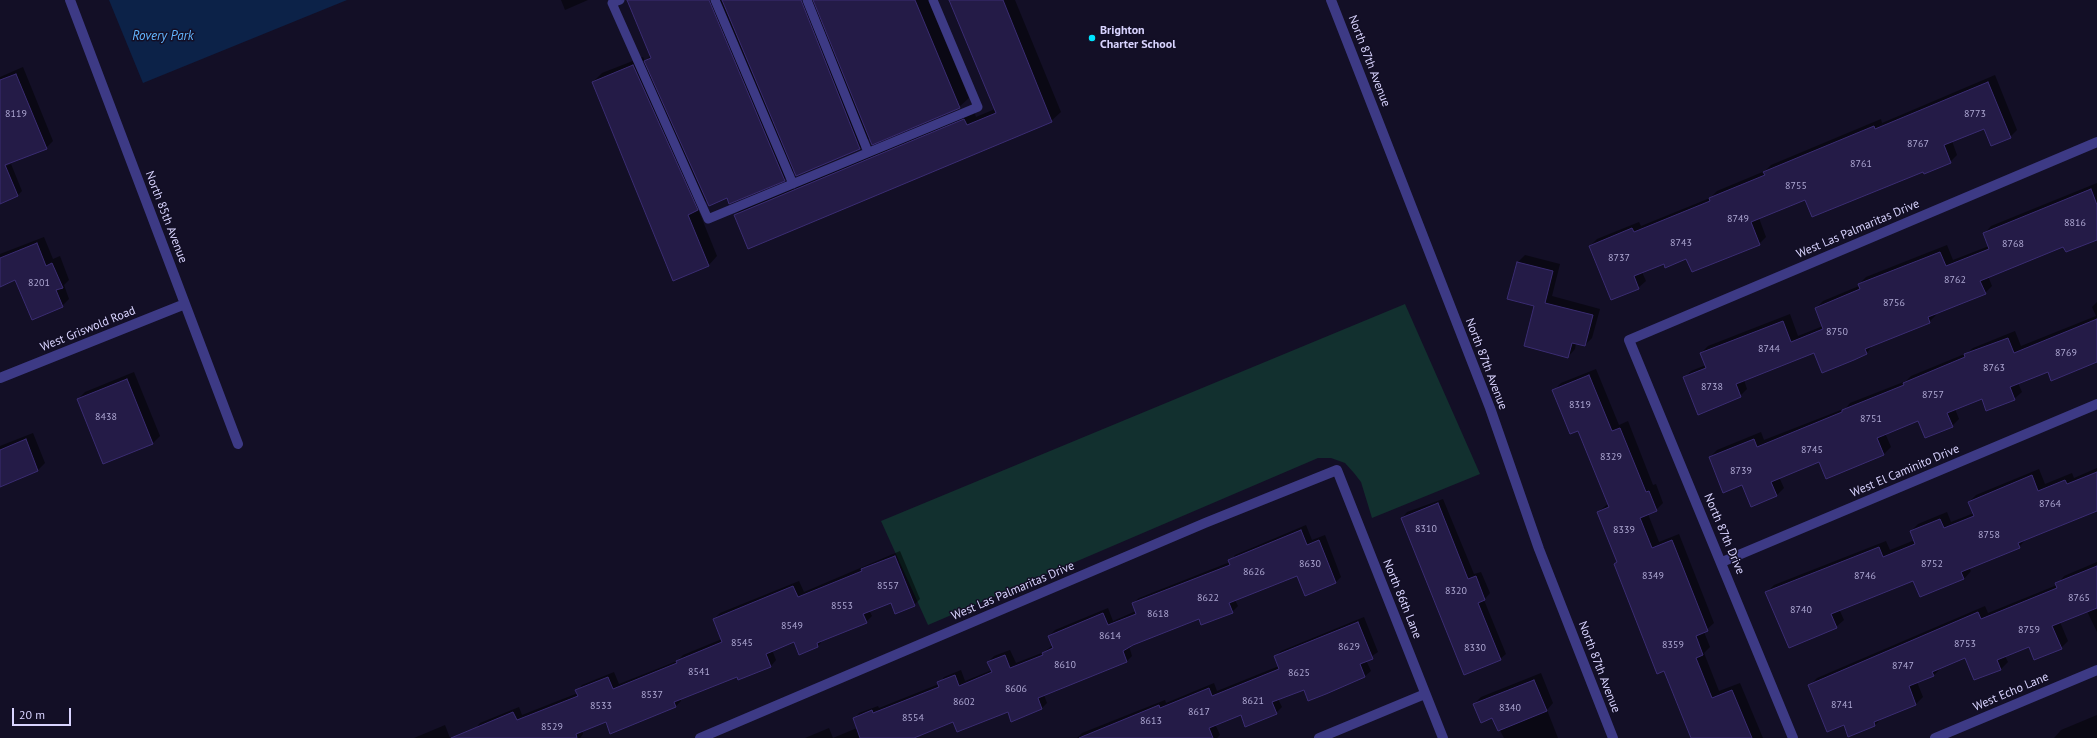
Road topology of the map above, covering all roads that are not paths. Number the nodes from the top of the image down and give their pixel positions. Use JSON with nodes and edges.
{"nodes":[{"id":1,"x":70,"y":0,"type":"edge"},
{"id":2,"x":620,"y":0,"type":"edge"},
{"id":3,"x":715,"y":0,"type":"edge"},
{"id":4,"x":807,"y":0,"type":"edge"},
{"id":5,"x":933,"y":0,"type":"edge"},
{"id":6,"x":1331,"y":0,"type":"edge"},
{"id":7,"x":2097,"y":142,"type":"edge"},
{"id":8,"x":868,"y":152,"type":"junction"},
{"id":9,"x":793,"y":184,"type":"junction"},
{"id":10,"x":185,"y":304,"type":"junction"},
{"id":11,"x":1629,"y":340,"type":"joint"},
{"id":12,"x":0,"y":378,"type":"edge"},
{"id":13,"x":2097,"y":404,"type":"edge"},
{"id":14,"x":238,"y":444,"type":"dead end"},
{"id":15,"x":1337,"y":470,"type":"joint"},
{"id":16,"x":1722,"y":562,"type":"junction"},
{"id":17,"x":2097,"y":670,"type":"edge"},
{"id":18,"x":1426,"y":694,"type":"junction"},
{"id":19,"x":700,"y":738,"type":"edge"},
{"id":20,"x":1319,"y":738,"type":"edge"},
{"id":21,"x":1443,"y":738,"type":"edge"},
{"id":22,"x":1613,"y":738,"type":"edge"},
{"id":23,"x":1793,"y":738,"type":"edge"},
{"id":24,"x":1935,"y":738,"type":"edge"}],
"edges":[{"from":1,"to":10,"type":"street","name":"North 85th Avenue"},
{"from":2,"to":9,"type":"lane"},
{"from":3,"to":9,"type":"lane"},
{"from":4,"to":8,"type":"lane"},
{"from":5,"to":8,"type":"lane"},
{"from":6,"to":22,"type":"street","name":"North 87th Avenue"},
{"from":7,"to":11,"type":"street","name":"West Las Palmaritas Drive"},
{"from":8,"to":9,"type":"lane"},
{"from":10,"to":12,"type":"street","name":"West Griswold Road"},
{"from":10,"to":14,"type":"street","name":"North 85th Avenue"},
{"from":11,"to":16,"type":"street","name":"North 87th Drive"},
{"from":13,"to":16,"type":"street","name":"West El Caminito Drive"},
{"from":15,"to":18,"type":"street","name":"North 86th Lane"},
{"from":15,"to":19,"type":"street","name":"West Las Palmaritas Drive"},
{"from":16,"to":23,"type":"street","name":"North 87th Drive"},
{"from":17,"to":24,"type":"street","name":"West Echo Lane"},
{"from":18,"to":20,"type":"street"},
{"from":18,"to":21,"type":"street","name":"North 86th Lane"}]}
